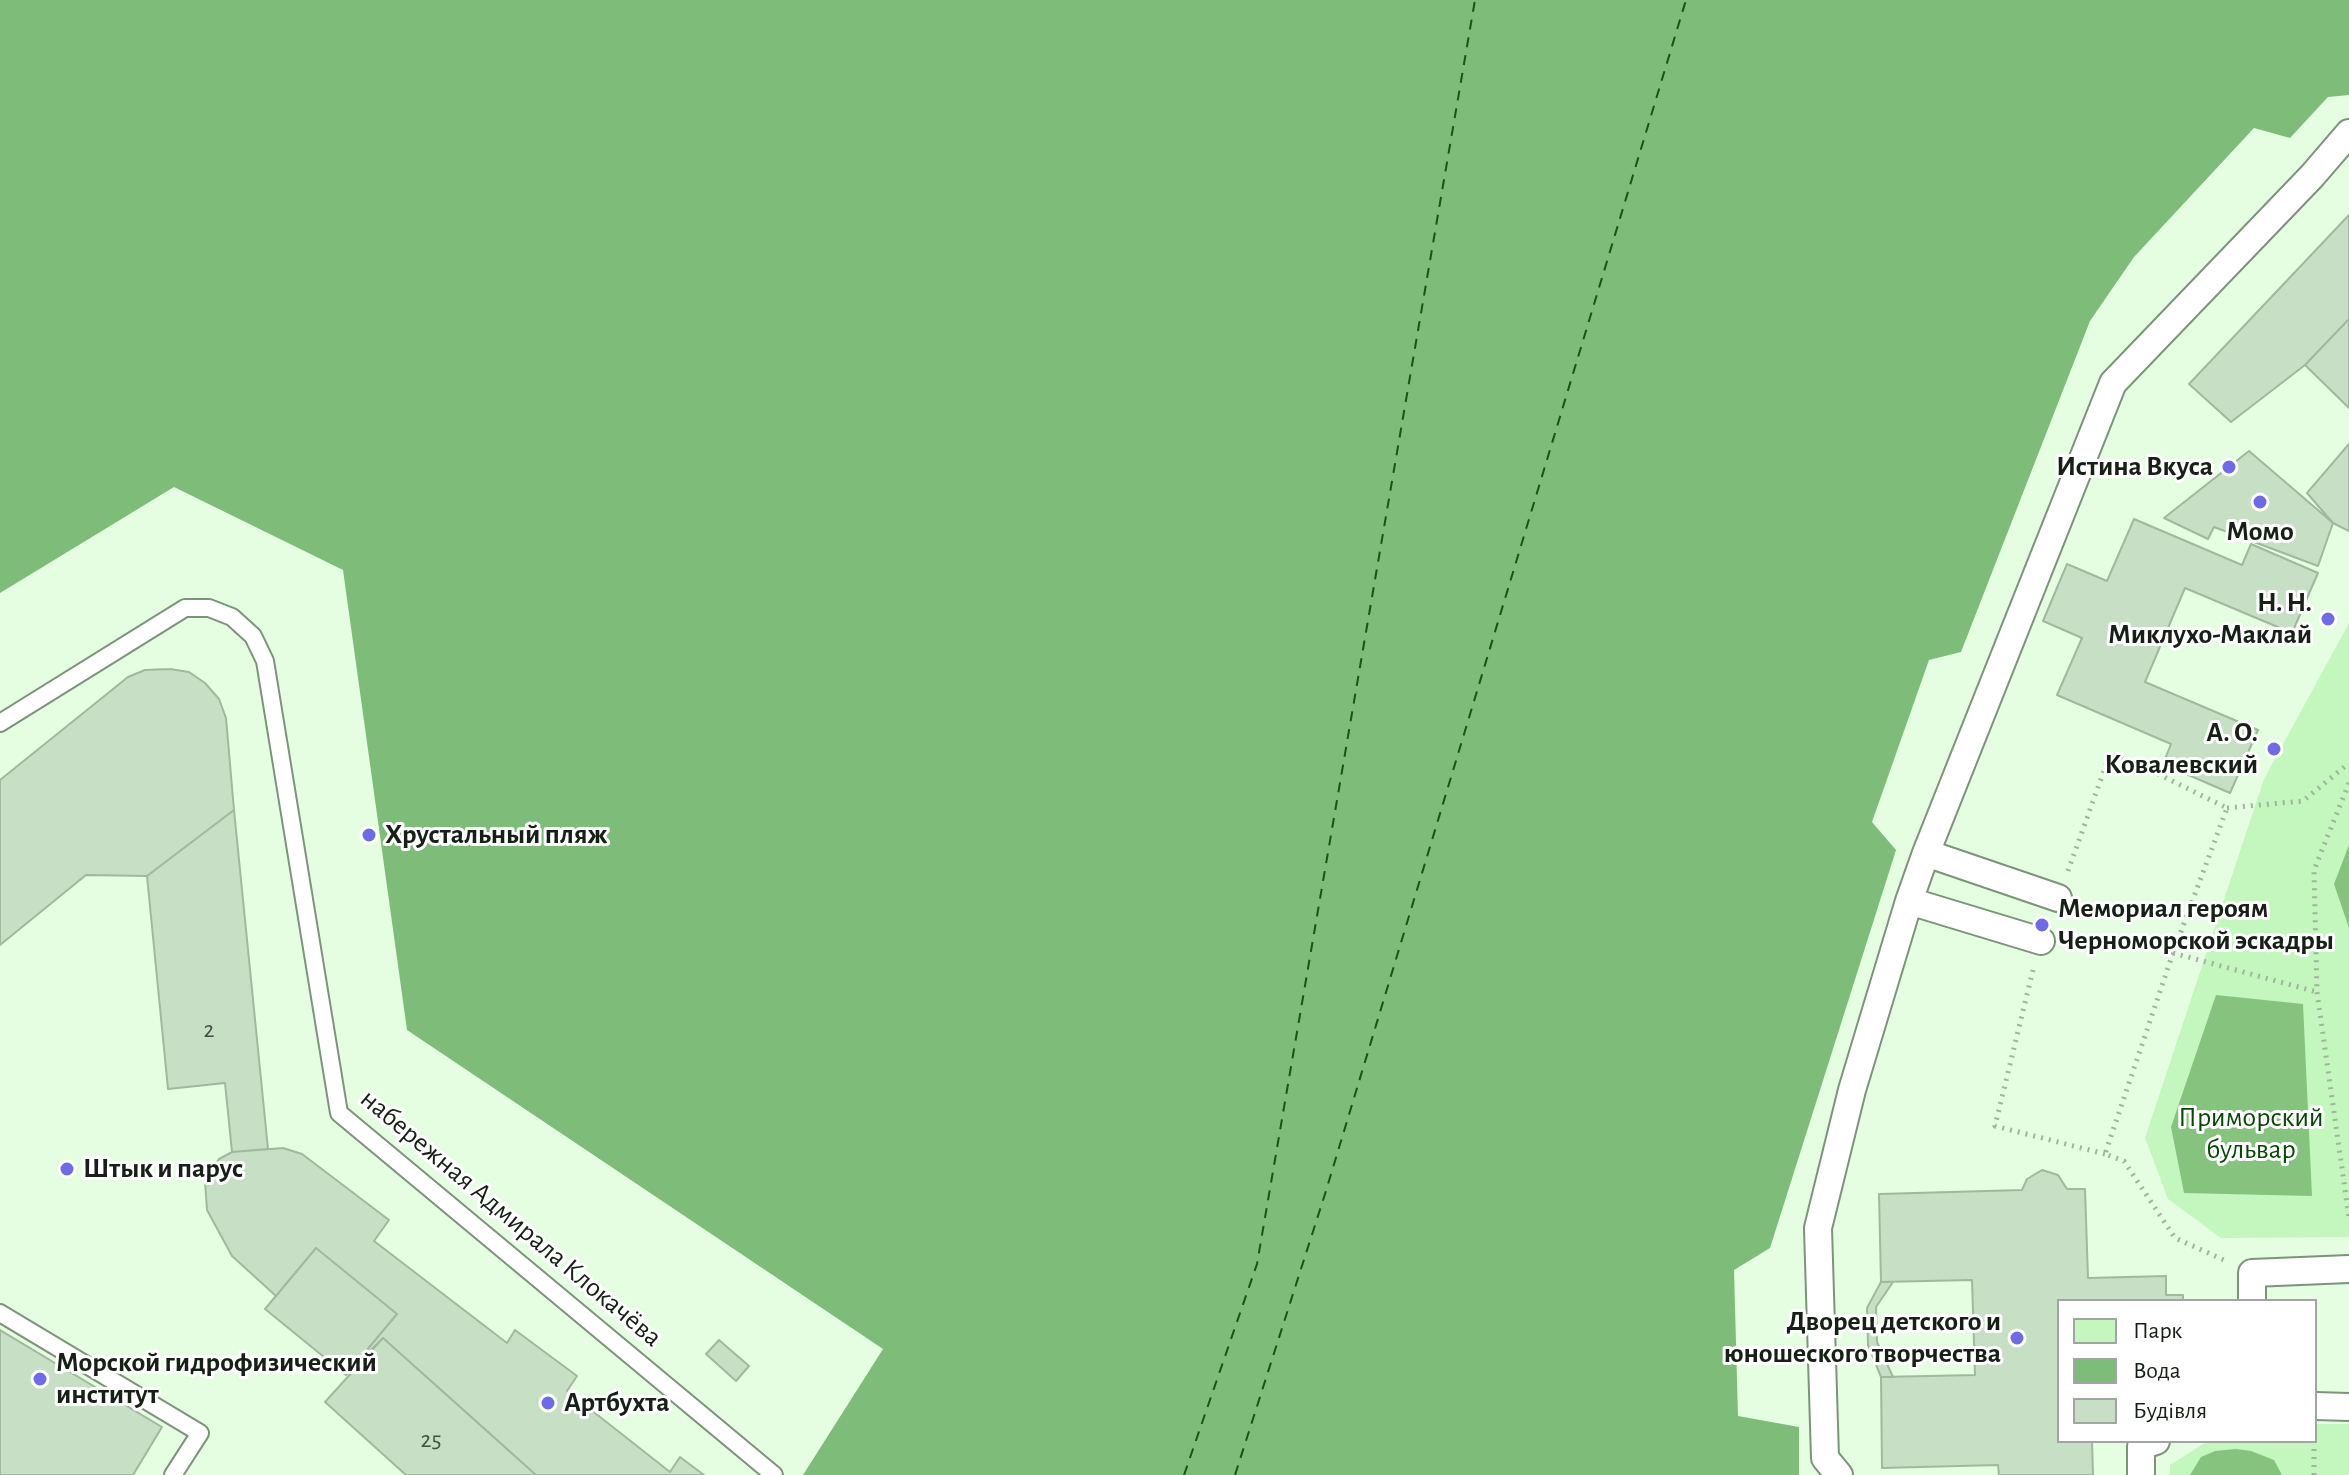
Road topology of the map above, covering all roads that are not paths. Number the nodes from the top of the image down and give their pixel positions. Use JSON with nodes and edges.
{"nodes":[{"id":1,"x":2349,"y":133,"type":"edge"},
{"id":2,"x":0,"y":723,"type":"edge"},
{"id":3,"x":1926,"y":853,"type":"junction"},
{"id":4,"x":2058,"y":898,"type":"road end"},
{"id":5,"x":1909,"y":901,"type":"junction"},
{"id":6,"x":2041,"y":941,"type":"road end"},
{"id":7,"x":2349,"y":1269,"type":"edge"},
{"id":8,"x":2252,"y":1299,"type":"edge"},
{"id":9,"x":0,"y":1313,"type":"edge"},
{"id":10,"x":2317,"y":1406,"type":"edge"},
{"id":11,"x":2349,"y":1407,"type":"edge"},
{"id":12,"x":2150,"y":1443,"type":"edge"},
{"id":13,"x":173,"y":1475,"type":"edge"},
{"id":14,"x":774,"y":1475,"type":"edge"},
{"id":15,"x":1839,"y":1475,"type":"edge"},
{"id":16,"x":2141,"y":1475,"type":"edge"}],
"edges":[{"from":1,"to":3,"type":"street"},
{"from":2,"to":14,"type":"lane","name":"набережная Адмирала Клокачёва"},
{"from":3,"to":4,"type":"street"},
{"from":3,"to":5,"type":"street"},
{"from":5,"to":6,"type":"street"},
{"from":5,"to":15,"type":"street"},
{"from":7,"to":8,"type":"street"},
{"from":9,"to":13,"type":"lane"},
{"from":10,"to":11,"type":"street"},
{"from":12,"to":16,"type":"street"}]}
